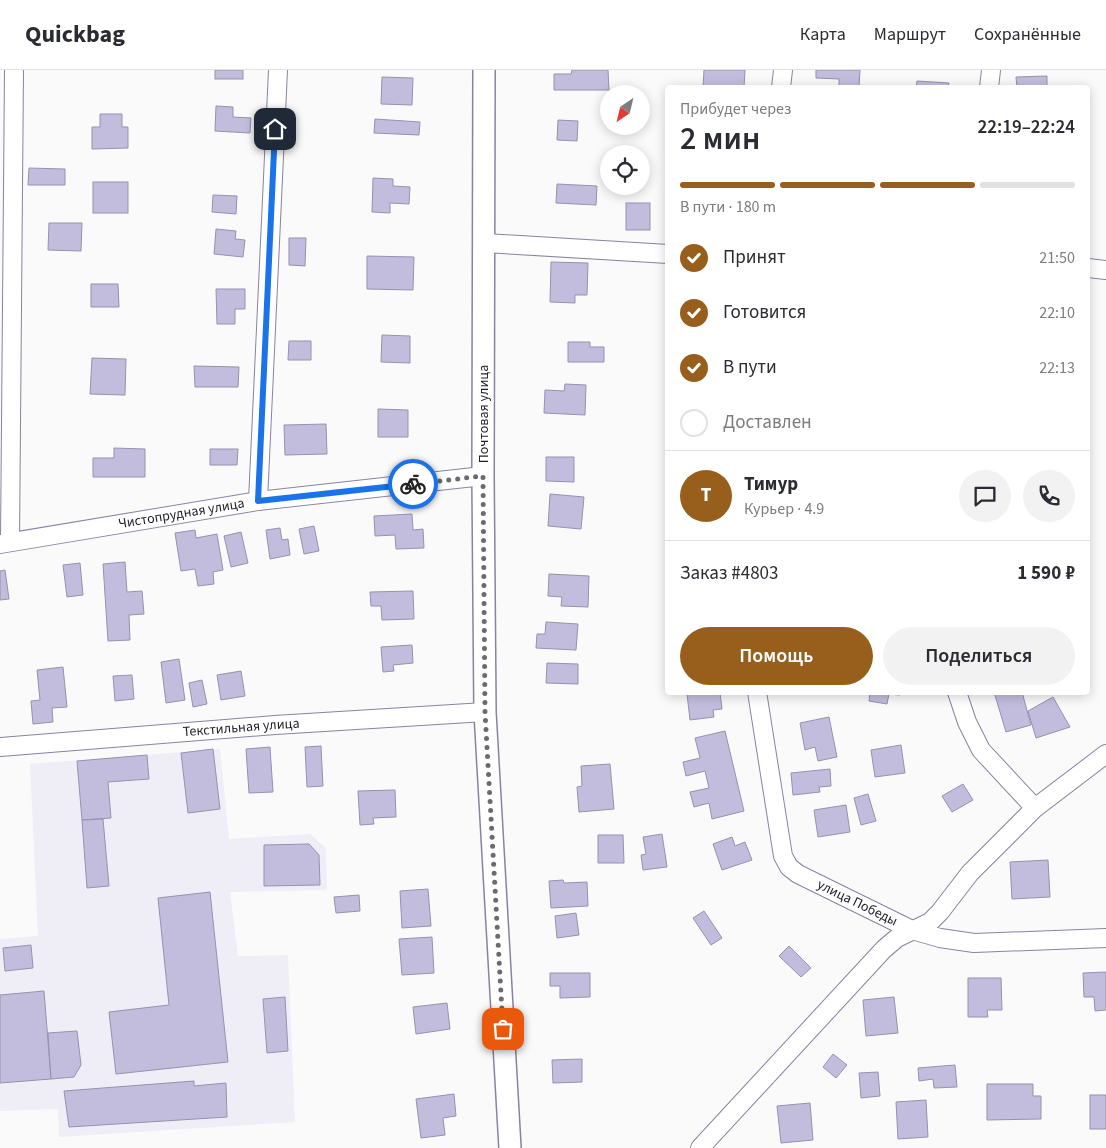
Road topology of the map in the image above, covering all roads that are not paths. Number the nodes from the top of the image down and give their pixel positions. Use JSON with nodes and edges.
{"nodes":[{"id":1,"x":14,"y":70,"type":"edge"},
{"id":2,"x":278,"y":70,"type":"edge"},
{"id":3,"x":484,"y":70,"type":"edge"},
{"id":4,"x":783,"y":70,"type":"edge"},
{"id":5,"x":990,"y":70,"type":"edge"},
{"id":6,"x":781,"y":85,"type":"edge"},
{"id":7,"x":989,"y":85,"type":"edge"},
{"id":8,"x":485,"y":242,"type":"junction"},
{"id":9,"x":665,"y":254,"type":"edge"},
{"id":10,"x":1090,"y":268,"type":"edge"},
{"id":11,"x":1106,"y":270,"type":"edge"},
{"id":12,"x":483,"y":476,"type":"junction"},
{"id":13,"x":258,"y":501,"type":"junction"},
{"id":14,"x":5,"y":543,"type":"edge"},
{"id":15,"x":757,"y":695,"type":"edge"},
{"id":16,"x":958,"y":695,"type":"edge"},
{"id":17,"x":485,"y":712,"type":"junction"},
{"id":18,"x":0,"y":747,"type":"edge"},
{"id":19,"x":1106,"y":754,"type":"edge"},
{"id":20,"x":1035,"y":808,"type":"junction"},
{"id":21,"x":912,"y":930,"type":"junction"},
{"id":22,"x":1106,"y":938,"type":"edge"},
{"id":23,"x":510,"y":1148,"type":"edge"},
{"id":24,"x":700,"y":1148,"type":"edge"}],
"edges":[{"from":1,"to":14,"type":"street"},
{"from":2,"to":13,"type":"street"},
{"from":3,"to":8,"type":"street","name":"Почтовая улица"},
{"from":4,"to":6,"type":"street"},
{"from":5,"to":7,"type":"street"},
{"from":8,"to":9,"type":"street"},
{"from":8,"to":12,"type":"street","name":"Почтовая улица"},
{"from":10,"to":11,"type":"street"},
{"from":12,"to":13,"type":"street","name":"Чистопрудная улица"},
{"from":12,"to":17,"type":"street","name":"Почтовая улица"},
{"from":13,"to":14,"type":"street","name":"Чистопрудная улица"},
{"from":15,"to":21,"type":"street","name":"улица Победы"},
{"from":16,"to":20,"type":"street"},
{"from":17,"to":18,"type":"street","name":"Текстильная улица"},
{"from":17,"to":23,"type":"street","name":"Почтовая улица"},
{"from":19,"to":20,"type":"street"},
{"from":20,"to":21,"type":"street"},
{"from":21,"to":22,"type":"street","name":"улица Победы"},
{"from":21,"to":24,"type":"street"}]}
